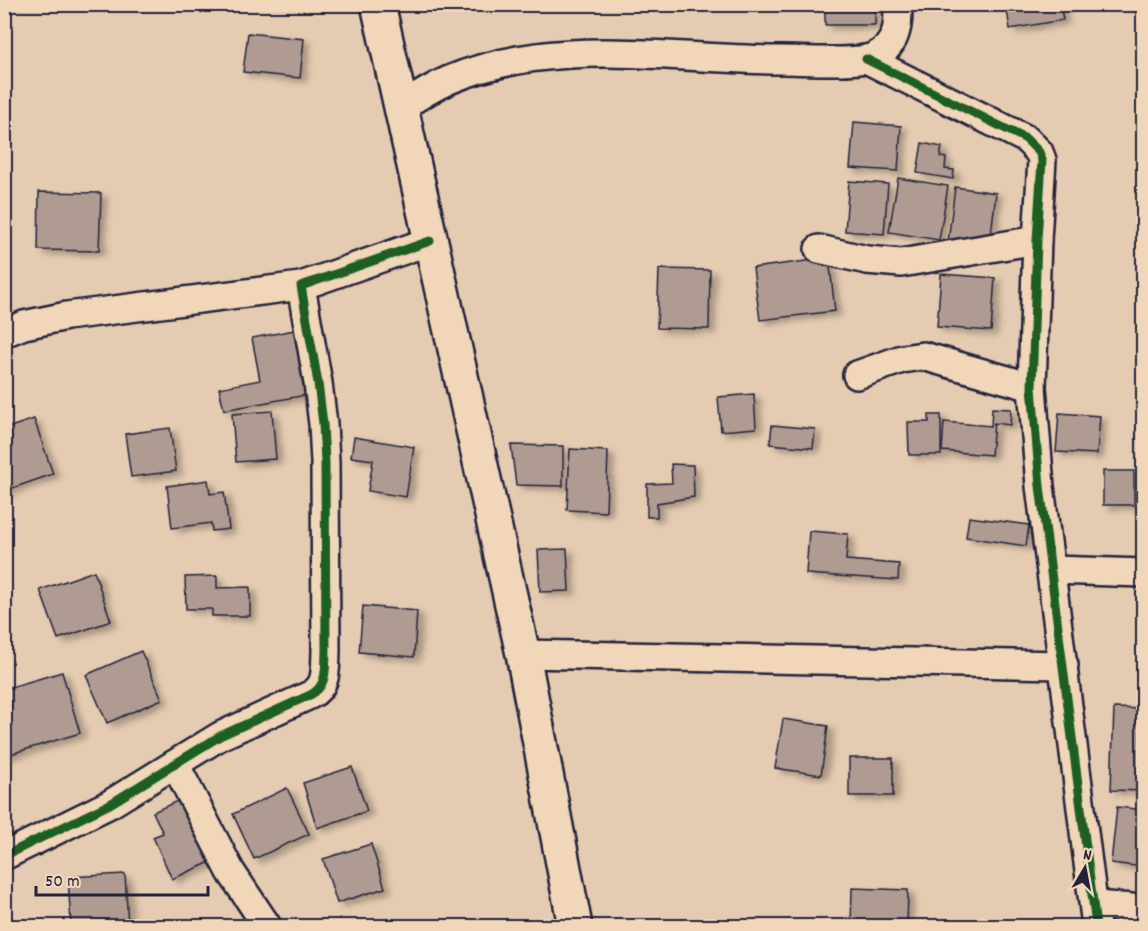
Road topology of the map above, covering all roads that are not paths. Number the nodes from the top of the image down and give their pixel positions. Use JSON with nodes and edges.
{"nodes":[{"id":1,"x":378,"y":4,"type":"edge"},
{"id":2,"x":897,"y":4,"type":"edge"},
{"id":3,"x":866,"y":59,"type":"junction"},
{"id":4,"x":402,"y":107,"type":"junction"},
{"id":5,"x":1037,"y":240,"type":"junction"},
{"id":6,"x":430,"y":241,"type":"junction"},
{"id":7,"x":819,"y":249,"type":"dead end"},
{"id":8,"x":301,"y":286,"type":"junction"},
{"id":9,"x":4,"y":333,"type":"edge"},
{"id":10,"x":857,"y":375,"type":"dead end"},
{"id":11,"x":1032,"y":387,"type":"junction"},
{"id":12,"x":1052,"y":570,"type":"junction"},
{"id":13,"x":1143,"y":573,"type":"edge"},
{"id":14,"x":523,"y":654,"type":"junction"},
{"id":15,"x":1064,"y":665,"type":"junction"},
{"id":16,"x":175,"y":764,"type":"junction"},
{"id":17,"x":4,"y":856,"type":"edge"},
{"id":18,"x":1143,"y":909,"type":"edge"},
{"id":19,"x":1096,"y":916,"type":"edge"},
{"id":20,"x":267,"y":927,"type":"edge"},
{"id":21,"x":575,"y":927,"type":"edge"}],
"edges":[{"from":1,"to":4,"type":"main road"},
{"from":2,"to":3,"type":"street"},
{"from":3,"to":4,"type":"street"},
{"from":3,"to":5,"type":"street"},
{"from":4,"to":6,"type":"main road"},
{"from":5,"to":7,"type":"street"},
{"from":5,"to":11,"type":"street"},
{"from":6,"to":8,"type":"street"},
{"from":6,"to":14,"type":"main road"},
{"from":8,"to":9,"type":"street"},
{"from":8,"to":16,"type":"street"},
{"from":10,"to":11,"type":"street"},
{"from":11,"to":12,"type":"street"},
{"from":12,"to":13,"type":"street"},
{"from":12,"to":15,"type":"street"},
{"from":14,"to":15,"type":"street"},
{"from":14,"to":21,"type":"main road"},
{"from":15,"to":19,"type":"street"},
{"from":16,"to":17,"type":"street"},
{"from":16,"to":20,"type":"street"},
{"from":18,"to":19,"type":"street"}]}
